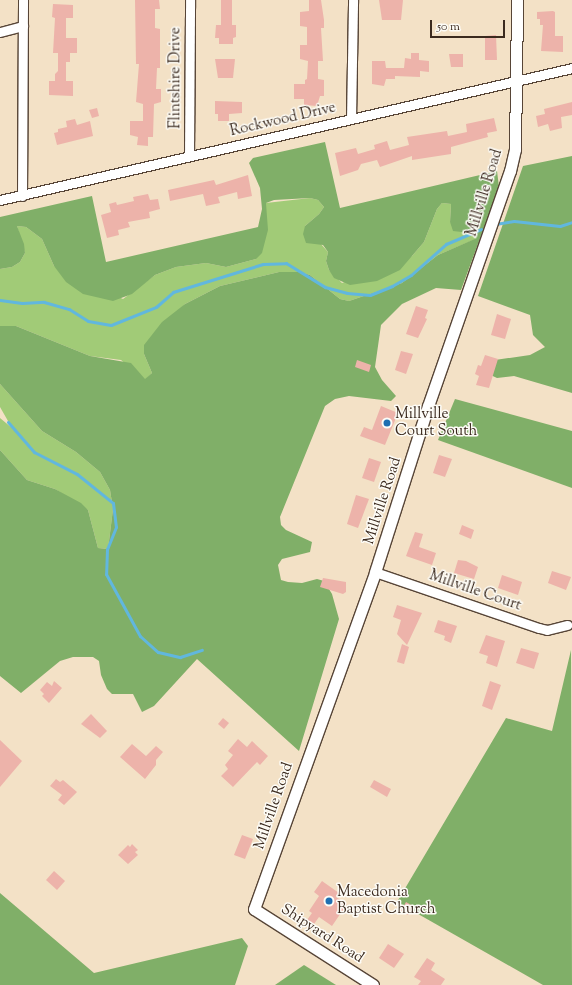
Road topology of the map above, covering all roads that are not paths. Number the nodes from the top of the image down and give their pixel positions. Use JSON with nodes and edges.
{"nodes":[{"id":1,"x":23,"y":0,"type":"edge"},
{"id":2,"x":190,"y":0,"type":"edge"},
{"id":3,"x":353,"y":0,"type":"edge"},
{"id":4,"x":516,"y":0,"type":"edge"},
{"id":5,"x":23,"y":26,"type":"junction"},
{"id":6,"x":0,"y":32,"type":"edge"},
{"id":7,"x":572,"y":68,"type":"edge"},
{"id":8,"x":516,"y":81,"type":"junction"},
{"id":9,"x":351,"y":119,"type":"junction"},
{"id":10,"x":189,"y":156,"type":"junction"},
{"id":11,"x":22,"y":196,"type":"junction"},
{"id":12,"x":0,"y":200,"type":"edge"},
{"id":13,"x":375,"y":572,"type":"junction"},
{"id":14,"x":567,"y":625,"type":"dead end"},
{"id":15,"x":254,"y":909,"type":"joint"},
{"id":16,"x":373,"y":985,"type":"edge"}],
"edges":[{"from":1,"to":5,"type":"street"},
{"from":2,"to":10,"type":"street","name":"Flintshire Drive"},
{"from":3,"to":9,"type":"street"},
{"from":4,"to":8,"type":"street","name":"Millville Road"},
{"from":5,"to":6,"type":"street"},
{"from":5,"to":11,"type":"street"},
{"from":7,"to":8,"type":"street","name":"Rockwood Drive"},
{"from":8,"to":9,"type":"street","name":"Rockwood Drive"},
{"from":8,"to":13,"type":"street","name":"Millville Road"},
{"from":9,"to":10,"type":"street","name":"Rockwood Drive"},
{"from":10,"to":11,"type":"street","name":"Rockwood Drive"},
{"from":11,"to":12,"type":"street","name":"Rockwood Drive"},
{"from":13,"to":14,"type":"street","name":"Millville Court"},
{"from":13,"to":15,"type":"street","name":"Millville Road"},
{"from":15,"to":16,"type":"street","name":"Shipyard Road"}]}
